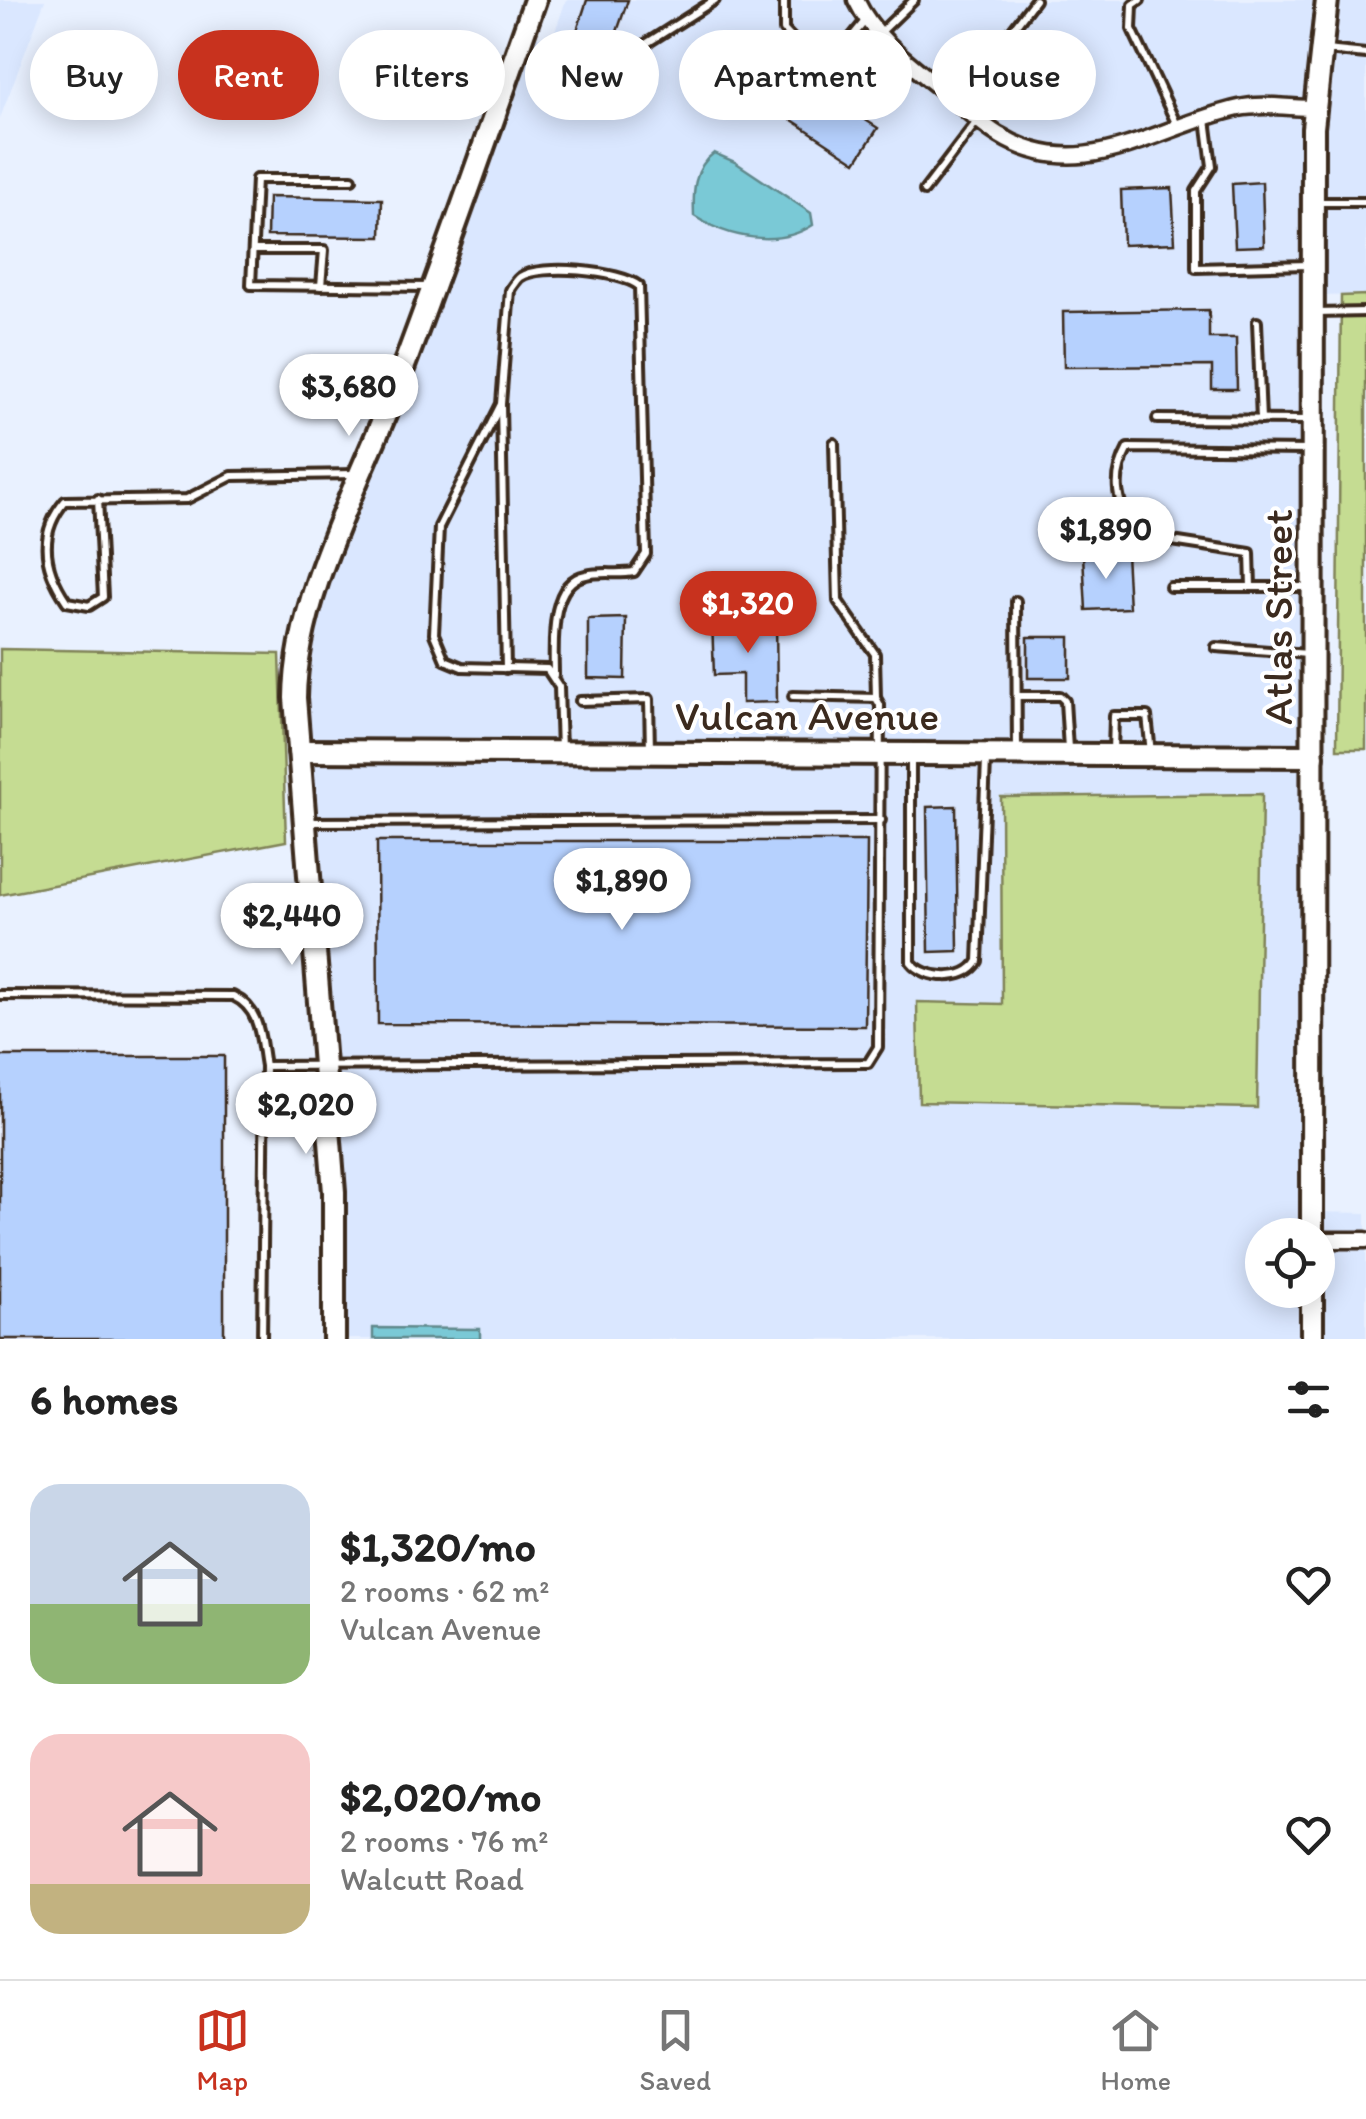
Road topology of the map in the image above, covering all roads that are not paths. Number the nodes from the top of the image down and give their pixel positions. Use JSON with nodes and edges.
{"nodes":[{"id":1,"x":535,"y":0,"type":"edge"},
{"id":2,"x":715,"y":0,"type":"edge"},
{"id":3,"x":784,"y":0,"type":"edge"},
{"id":4,"x":856,"y":0,"type":"edge"},
{"id":5,"x":914,"y":0,"type":"edge"},
{"id":6,"x":1035,"y":0,"type":"edge"},
{"id":7,"x":1140,"y":0,"type":"edge"},
{"id":8,"x":1327,"y":0,"type":"edge"},
{"id":9,"x":866,"y":20,"type":"junction"},
{"id":10,"x":875,"y":30,"type":"edge"},
{"id":11,"x":883,"y":30,"type":"edge"},
{"id":12,"x":1012,"y":30,"type":"edge"},
{"id":13,"x":659,"y":35,"type":"edge"},
{"id":14,"x":1319,"y":50,"type":"junction"},
{"id":15,"x":1366,"y":54,"type":"edge"},
{"id":16,"x":912,"y":63,"type":"edge"},
{"id":17,"x":932,"y":80,"type":"edge"},
{"id":18,"x":1315,"y":108,"type":"junction"},
{"id":19,"x":1206,"y":119,"type":"junction"},
{"id":20,"x":977,"y":120,"type":"edge"},
{"id":21,"x":980,"y":120,"type":"edge"},
{"id":22,"x":1179,"y":129,"type":"junction"},
{"id":23,"x":352,"y":179,"type":"dead end"},
{"id":24,"x":924,"y":191,"type":"dead end"},
{"id":25,"x":1314,"y":202,"type":"junction"},
{"id":26,"x":1366,"y":202,"type":"edge"},
{"id":27,"x":253,"y":250,"type":"junction"},
{"id":28,"x":1314,"y":265,"type":"junction"},
{"id":29,"x":321,"y":286,"type":"junction"},
{"id":30,"x":433,"y":287,"type":"junction"},
{"id":31,"x":1366,"y":312,"type":"edge"},
{"id":32,"x":1314,"y":313,"type":"junction"},
{"id":33,"x":1258,"y":322,"type":"dead end"},
{"id":34,"x":502,"y":404,"type":"junction"},
{"id":35,"x":1156,"y":419,"type":"dead end"},
{"id":36,"x":1261,"y":420,"type":"junction"},
{"id":37,"x":1315,"y":420,"type":"junction"},
{"id":38,"x":834,"y":443,"type":"dead end"},
{"id":39,"x":1315,"y":450,"type":"junction"},
{"id":40,"x":362,"y":474,"type":"junction"},
{"id":41,"x":98,"y":499,"type":"junction"},
{"id":42,"x":1314,"y":586,"type":"junction"},
{"id":43,"x":1170,"y":587,"type":"dead end"},
{"id":44,"x":1250,"y":587,"type":"junction"},
{"id":45,"x":1016,"y":601,"type":"dead end"},
{"id":46,"x":1216,"y":648,"type":"dead end"},
{"id":47,"x":1314,"y":655,"type":"junction"},
{"id":48,"x":506,"y":669,"type":"junction"},
{"id":49,"x":554,"y":675,"type":"junction"},
{"id":50,"x":793,"y":696,"type":"dead end"},
{"id":51,"x":1016,"y":696,"type":"junction"},
{"id":52,"x":876,"y":698,"type":"junction"},
{"id":53,"x":580,"y":701,"type":"dead end"},
{"id":54,"x":300,"y":752,"type":"junction"},
{"id":55,"x":561,"y":752,"type":"junction"},
{"id":56,"x":650,"y":752,"type":"junction"},
{"id":57,"x":881,"y":753,"type":"junction"},
{"id":58,"x":912,"y":753,"type":"junction"},
{"id":59,"x":987,"y":754,"type":"junction"},
{"id":60,"x":1016,"y":754,"type":"junction"},
{"id":61,"x":1068,"y":754,"type":"junction"},
{"id":62,"x":1113,"y":754,"type":"junction"},
{"id":63,"x":1151,"y":754,"type":"junction"},
{"id":64,"x":1313,"y":756,"type":"junction"},
{"id":65,"x":881,"y":820,"type":"junction"},
{"id":66,"x":305,"y":822,"type":"junction"},
{"id":67,"x":0,"y":995,"type":"edge"},
{"id":68,"x":325,"y":1065,"type":"junction"},
{"id":69,"x":265,"y":1066,"type":"junction"},
{"id":70,"x":1312,"y":1218,"type":"edge"},
{"id":71,"x":1335,"y":1240,"type":"edge"},
{"id":72,"x":1366,"y":1240,"type":"edge"},
{"id":73,"x":1312,"y":1308,"type":"edge"},
{"id":74,"x":262,"y":1339,"type":"edge"},
{"id":75,"x":334,"y":1339,"type":"edge"},
{"id":76,"x":1312,"y":1339,"type":"edge"}],
"edges":[{"from":1,"to":30,"type":"street"},
{"from":2,"to":13,"type":"lane"},
{"from":3,"to":9,"type":"lane"},
{"from":4,"to":9,"type":"street"},
{"from":5,"to":11,"type":"lane"},
{"from":6,"to":12,"type":"lane"},
{"from":7,"to":22,"type":"lane"},
{"from":8,"to":14,"type":"street","name":"Atlas Street"},
{"from":9,"to":10,"type":"street"},
{"from":14,"to":15,"type":"lane"},
{"from":14,"to":18,"type":"street","name":"Atlas Street"},
{"from":16,"to":17,"type":"street"},
{"from":18,"to":19,"type":"street"},
{"from":18,"to":25,"type":"street","name":"Atlas Street"},
{"from":19,"to":22,"type":"street"},
{"from":19,"to":28,"type":"lane"},
{"from":20,"to":24,"type":"lane"},
{"from":21,"to":22,"type":"street"},
{"from":23,"to":27,"type":"lane"},
{"from":25,"to":26,"type":"lane"},
{"from":25,"to":28,"type":"street","name":"Atlas Street"},
{"from":27,"to":29,"type":"lane"},
{"from":27,"to":29,"type":"lane"},
{"from":28,"to":32,"type":"street","name":"Atlas Street"},
{"from":29,"to":30,"type":"lane"},
{"from":30,"to":40,"type":"street"},
{"from":31,"to":32,"type":"lane"},
{"from":32,"to":37,"type":"street","name":"Atlas Street"},
{"from":33,"to":36,"type":"lane"},
{"from":34,"to":48,"type":"lane"},
{"from":34,"to":48,"type":"lane"},
{"from":34,"to":49,"type":"lane"},
{"from":35,"to":36,"type":"lane"},
{"from":36,"to":37,"type":"lane"},
{"from":37,"to":39,"type":"street","name":"Atlas Street"},
{"from":38,"to":52,"type":"lane"},
{"from":39,"to":42,"type":"street","name":"Atlas Street"},
{"from":39,"to":44,"type":"lane"},
{"from":40,"to":41,"type":"lane"},
{"from":40,"to":54,"type":"street"},
{"from":41,"to":41,"type":"lane"},
{"from":42,"to":44,"type":"lane"},
{"from":42,"to":47,"type":"street","name":"Atlas Street"},
{"from":43,"to":44,"type":"lane"},
{"from":45,"to":51,"type":"lane"},
{"from":46,"to":47,"type":"lane"},
{"from":47,"to":64,"type":"street","name":"Atlas Street"},
{"from":48,"to":49,"type":"lane"},
{"from":49,"to":55,"type":"lane"},
{"from":50,"to":52,"type":"lane"},
{"from":51,"to":60,"type":"lane"},
{"from":51,"to":61,"type":"lane"},
{"from":52,"to":57,"type":"lane"},
{"from":53,"to":56,"type":"lane"},
{"from":54,"to":55,"type":"street","name":"Vulcan Avenue"},
{"from":54,"to":66,"type":"street"},
{"from":55,"to":56,"type":"street","name":"Vulcan Avenue"},
{"from":56,"to":57,"type":"street","name":"Vulcan Avenue"},
{"from":57,"to":58,"type":"street","name":"Vulcan Avenue"},
{"from":57,"to":65,"type":"lane"},
{"from":58,"to":59,"type":"street","name":"Vulcan Avenue"},
{"from":58,"to":59,"type":"lane"},
{"from":59,"to":60,"type":"street","name":"Vulcan Avenue"},
{"from":60,"to":61,"type":"street","name":"Vulcan Avenue"},
{"from":61,"to":62,"type":"street","name":"Vulcan Avenue"},
{"from":62,"to":63,"type":"street","name":"Vulcan Avenue"},
{"from":62,"to":63,"type":"lane"},
{"from":63,"to":64,"type":"street","name":"Vulcan Avenue"},
{"from":64,"to":70,"type":"street","name":"Atlas Street"},
{"from":65,"to":66,"type":"lane"},
{"from":65,"to":68,"type":"lane"},
{"from":66,"to":68,"type":"street"},
{"from":67,"to":69,"type":"lane"},
{"from":68,"to":69,"type":"lane"},
{"from":68,"to":75,"type":"street"},
{"from":69,"to":74,"type":"lane"},
{"from":71,"to":72,"type":"street"},
{"from":73,"to":76,"type":"street"}]}
